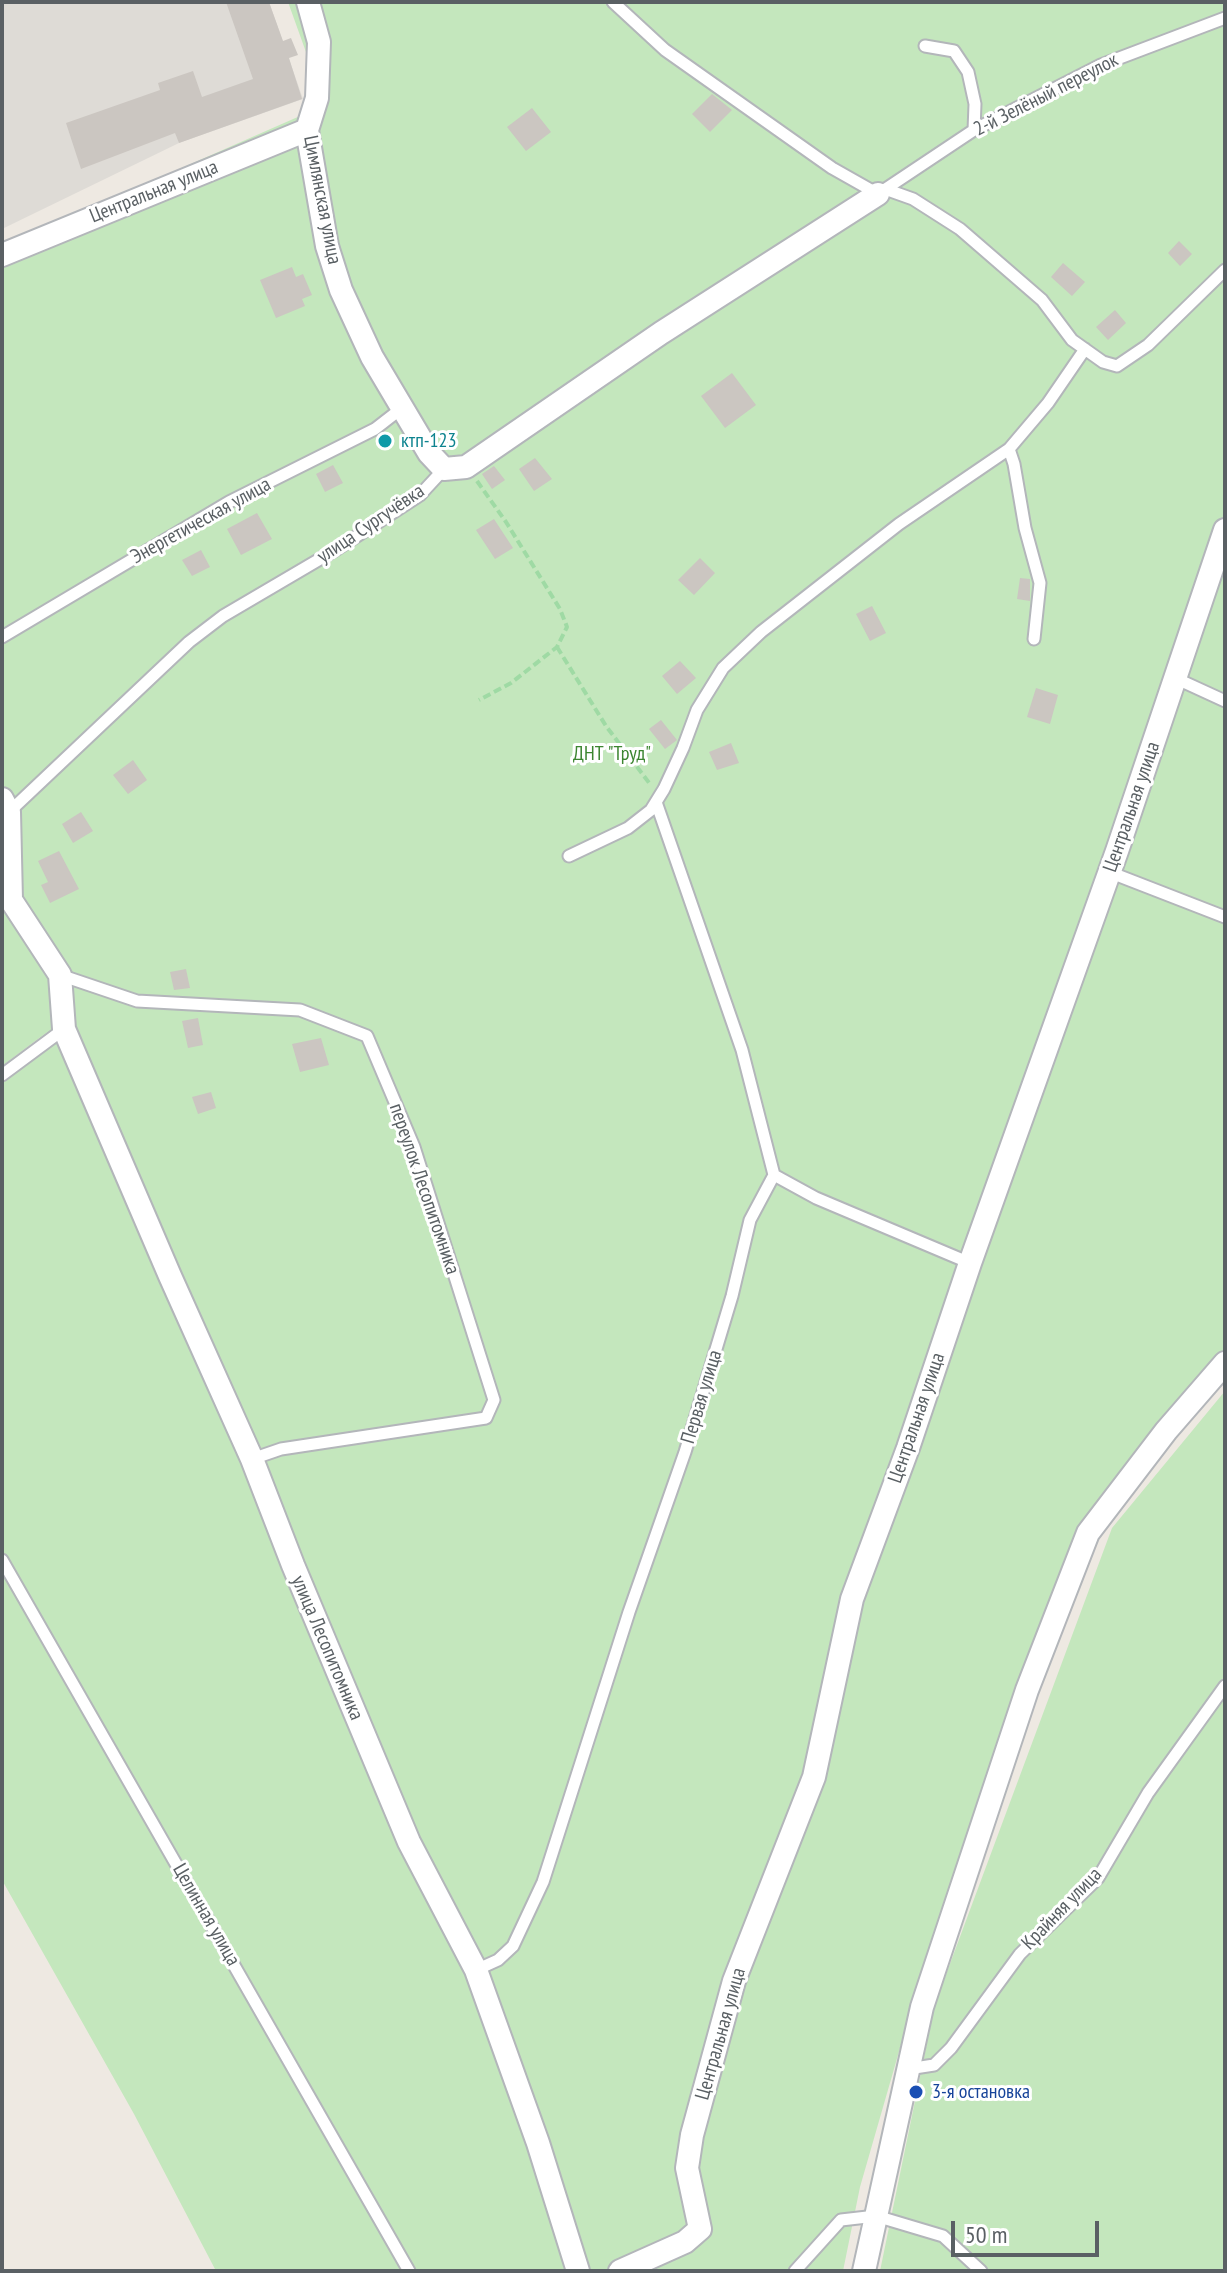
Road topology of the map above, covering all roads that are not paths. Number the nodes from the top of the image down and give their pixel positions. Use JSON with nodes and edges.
{"nodes":[{"id":1,"x":308,"y":2,"type":"edge"},
{"id":2,"x":613,"y":2,"type":"edge"},
{"id":3,"x":1225,"y":18,"type":"edge"},
{"id":4,"x":925,"y":46,"type":"dead end"},
{"id":5,"x":307,"y":130,"type":"junction"},
{"id":6,"x":974,"y":130,"type":"junction"},
{"id":7,"x":882,"y":192,"type":"junction"},
{"id":8,"x":2,"y":255,"type":"edge"},
{"id":9,"x":1225,"y":270,"type":"edge"},
{"id":10,"x":1085,"y":349,"type":"junction"},
{"id":11,"x":402,"y":408,"type":"junction"},
{"id":12,"x":1009,"y":449,"type":"junction"},
{"id":13,"x":455,"y":468,"type":"junction"},
{"id":14,"x":1225,"y":530,"type":"edge"},
{"id":15,"x":2,"y":637,"type":"edge"},
{"id":16,"x":1034,"y":639,"type":"dead end"},
{"id":17,"x":1175,"y":678,"type":"junction"},
{"id":18,"x":1225,"y":701,"type":"edge"},
{"id":19,"x":658,"y":798,"type":"junction"},
{"id":20,"x":6,"y":806,"type":"edge"},
{"id":21,"x":569,"y":856,"type":"dead end"},
{"id":22,"x":1109,"y":872,"type":"junction"},
{"id":23,"x":7,"y":904,"type":"edge"},
{"id":24,"x":1225,"y":917,"type":"edge"},
{"id":25,"x":60,"y":975,"type":"junction"},
{"id":26,"x":64,"y":1029,"type":"junction"},
{"id":27,"x":2,"y":1075,"type":"edge"},
{"id":28,"x":774,"y":1175,"type":"junction"},
{"id":29,"x":970,"y":1263,"type":"junction"},
{"id":30,"x":1225,"y":1363,"type":"edge"},
{"id":31,"x":252,"y":1459,"type":"junction"},
{"id":32,"x":2,"y":1560,"type":"edge"},
{"id":33,"x":1225,"y":1686,"type":"edge"},
{"id":34,"x":476,"y":1970,"type":"junction"},
{"id":35,"x":908,"y":2069,"type":"junction"},
{"id":36,"x":876,"y":2216,"type":"junction"},
{"id":37,"x":409,"y":2271,"type":"edge"},
{"id":38,"x":578,"y":2271,"type":"edge"},
{"id":39,"x":620,"y":2271,"type":"edge"},
{"id":40,"x":795,"y":2271,"type":"edge"},
{"id":41,"x":864,"y":2271,"type":"edge"},
{"id":42,"x":981,"y":2271,"type":"edge"}],
"edges":[{"from":1,"to":5,"type":"street","name":"Цимлянская улица"},
{"from":2,"to":7,"type":"lane"},
{"from":3,"to":6,"type":"lane","name":"2-й Зелёный переулок"},
{"from":4,"to":6,"type":"lane"},
{"from":5,"to":8,"type":"street","name":"Центральная улица"},
{"from":5,"to":11,"type":"street","name":"Цимлянская улица"},
{"from":6,"to":7,"type":"lane","name":"2-й Зелёный переулок"},
{"from":7,"to":10,"type":"lane"},
{"from":7,"to":13,"type":"street","name":"улица Сургучёвка"},
{"from":9,"to":10,"type":"lane"},
{"from":10,"to":12,"type":"lane"},
{"from":11,"to":13,"type":"street","name":"Цимлянская улица"},
{"from":11,"to":15,"type":"lane","name":"Энергетическая улица"},
{"from":12,"to":16,"type":"lane"},
{"from":12,"to":19,"type":"lane"},
{"from":13,"to":20,"type":"lane","name":"улица Сургучёвка"},
{"from":14,"to":17,"type":"street","name":"Центральная улица"},
{"from":17,"to":18,"type":"lane"},
{"from":17,"to":22,"type":"street","name":"Центральная улица"},
{"from":19,"to":21,"type":"lane"},
{"from":19,"to":28,"type":"lane"},
{"from":20,"to":23,"type":"street"},
{"from":22,"to":24,"type":"lane"},
{"from":22,"to":29,"type":"street","name":"Центральная улица"},
{"from":23,"to":25,"type":"street"},
{"from":25,"to":26,"type":"street"},
{"from":25,"to":31,"type":"lane","name":"переулок Лесопитомника"},
{"from":26,"to":27,"type":"lane"},
{"from":26,"to":31,"type":"street","name":"улица Лесопитомника"},
{"from":28,"to":29,"type":"lane"},
{"from":28,"to":34,"type":"lane","name":"Первая улица"},
{"from":29,"to":39,"type":"street","name":"Центральная улица"},
{"from":30,"to":35,"type":"street"},
{"from":31,"to":34,"type":"street","name":"улица Лесопитомника"},
{"from":32,"to":37,"type":"lane","name":"Целинная улица"},
{"from":33,"to":35,"type":"lane","name":"Крайняя улица"},
{"from":34,"to":38,"type":"street","name":"улица Лесопитомника"},
{"from":35,"to":36,"type":"street"},
{"from":36,"to":40,"type":"lane"},
{"from":36,"to":41,"type":"street"},
{"from":36,"to":42,"type":"lane"}]}
